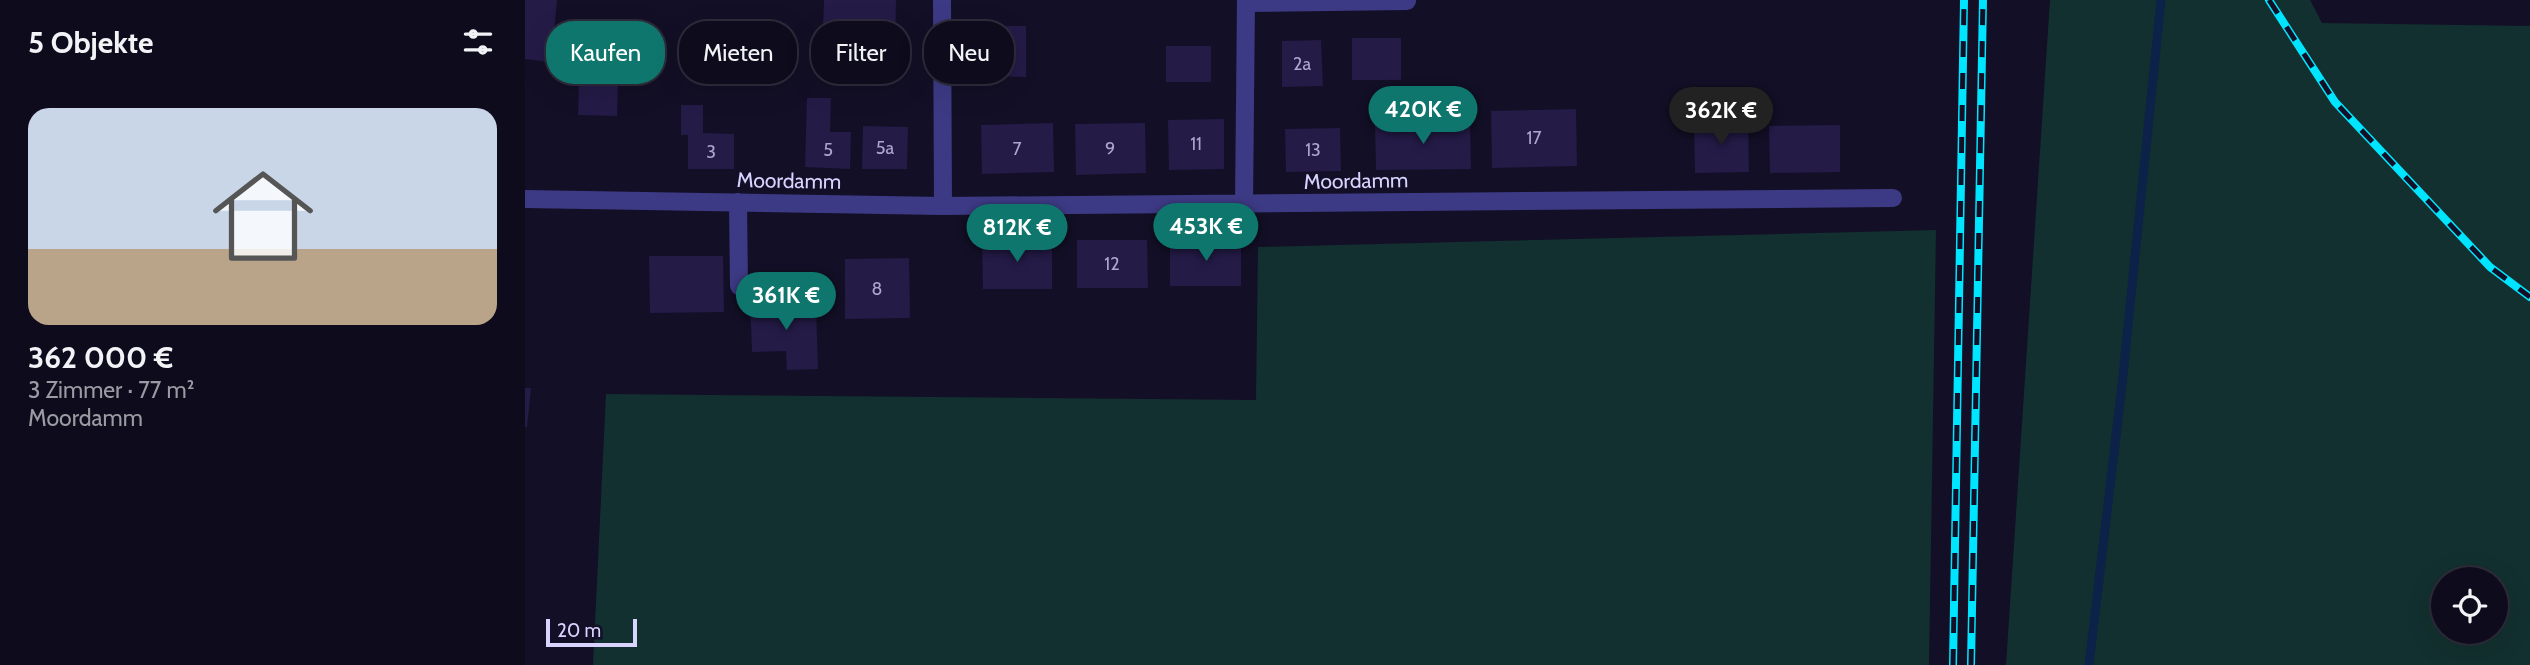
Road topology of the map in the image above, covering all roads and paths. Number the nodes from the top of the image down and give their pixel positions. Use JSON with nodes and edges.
{"nodes":[{"id":1,"x":942,"y":0,"type":"edge"},
{"id":2,"x":1246,"y":1,"type":"edge"},
{"id":3,"x":1407,"y":1,"type":"edge"},
{"id":4,"x":1893,"y":198,"type":"dead end"},
{"id":5,"x":525,"y":199,"type":"edge"},
{"id":6,"x":738,"y":202,"type":"junction"},
{"id":7,"x":1244,"y":205,"type":"junction"},
{"id":8,"x":943,"y":206,"type":"junction"},
{"id":9,"x":739,"y":286,"type":"dead end"}],
"edges":[{"from":1,"to":8,"type":"street"},
{"from":2,"to":3,"type":"street"},
{"from":2,"to":7,"type":"street"},
{"from":4,"to":7,"type":"street","name":"Moordamm"},
{"from":5,"to":6,"type":"street","name":"Moordamm"},
{"from":6,"to":8,"type":"street","name":"Moordamm"},
{"from":6,"to":9,"type":"street"},
{"from":7,"to":8,"type":"street","name":"Moordamm"}]}
